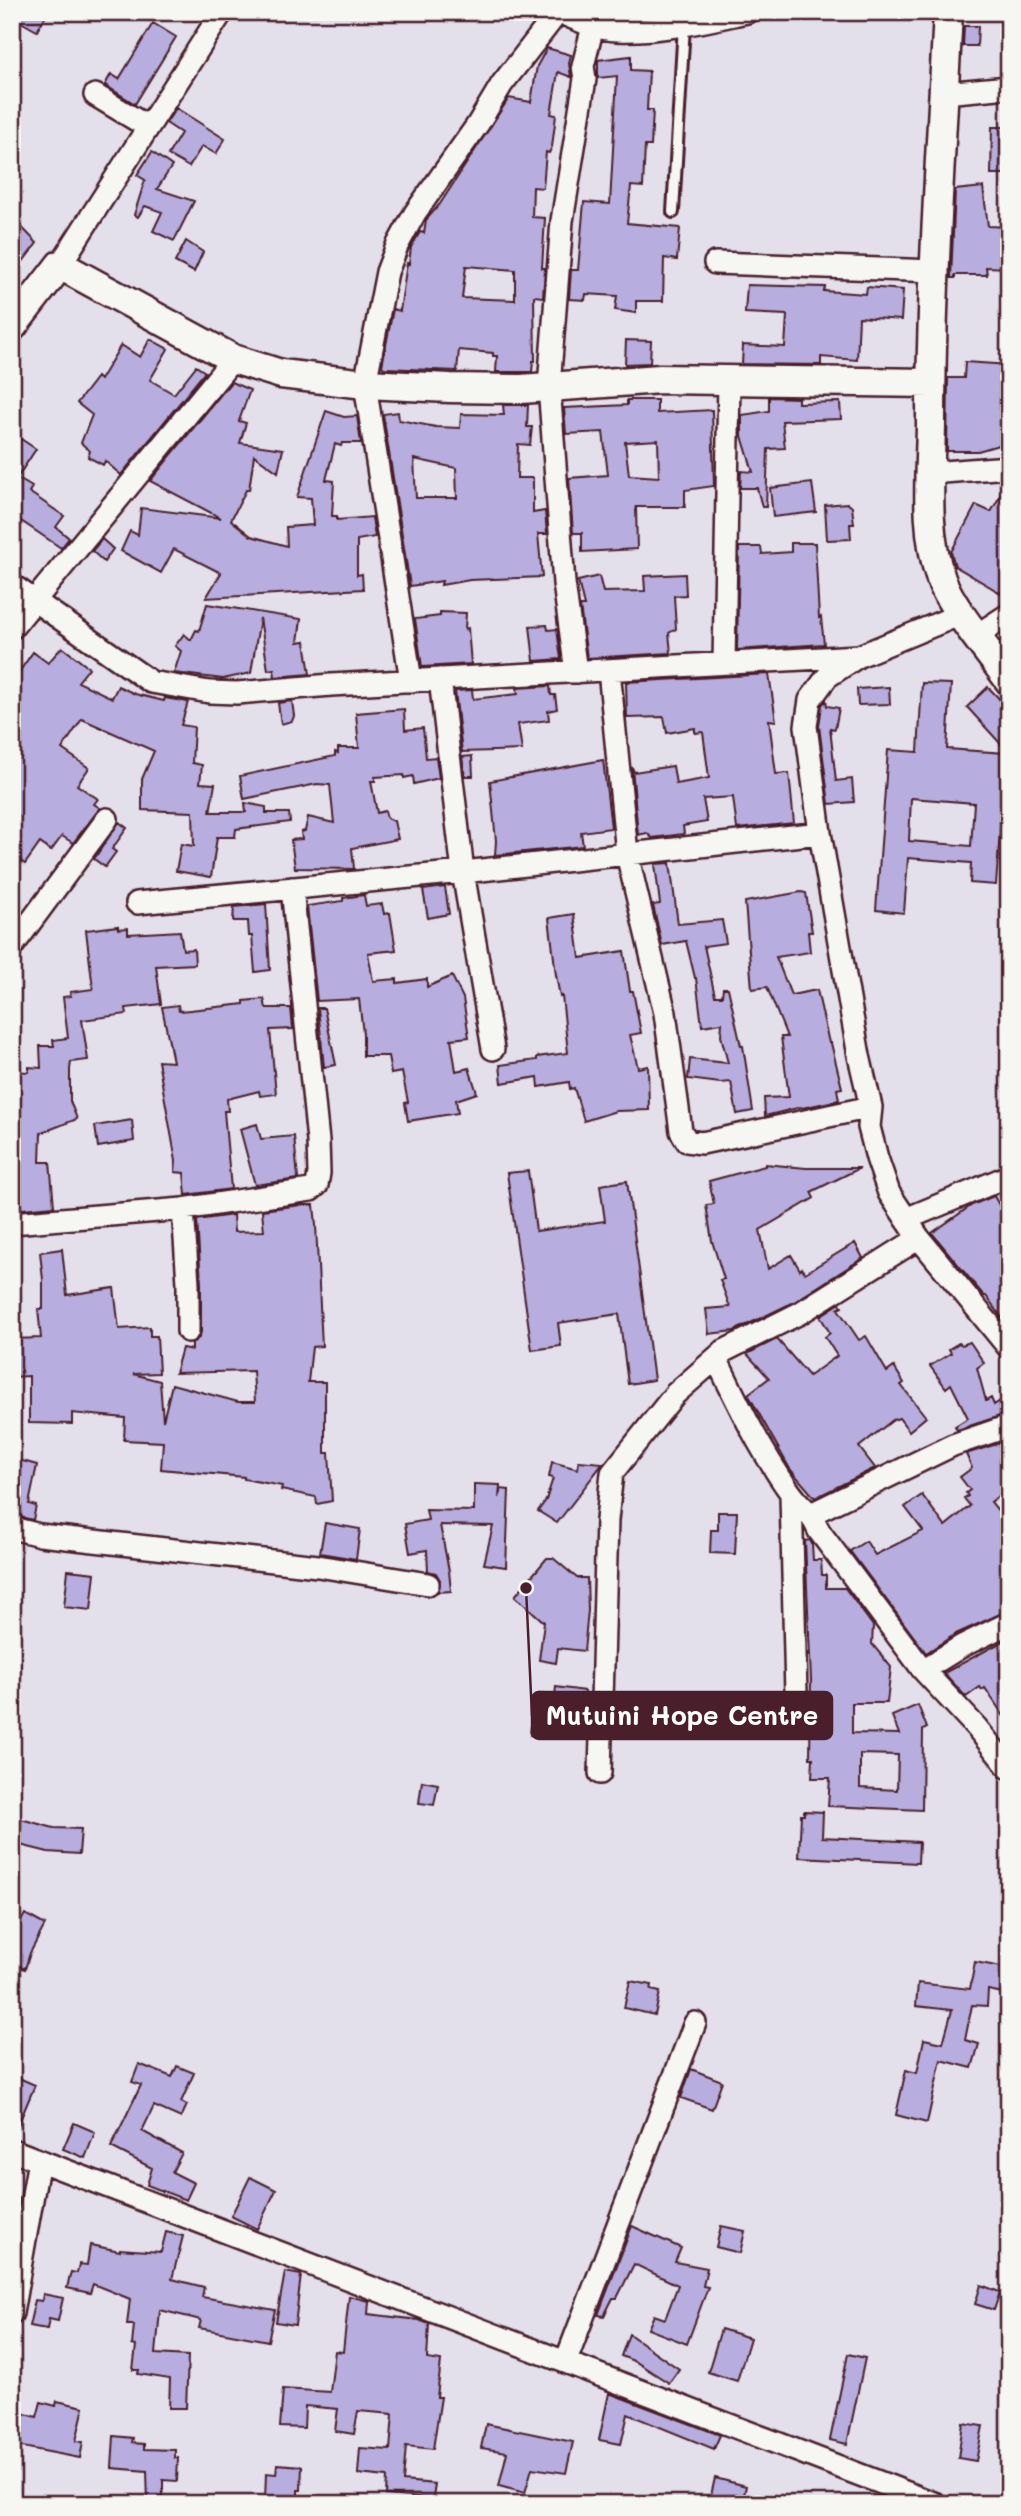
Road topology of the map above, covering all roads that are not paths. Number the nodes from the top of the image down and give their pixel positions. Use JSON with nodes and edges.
{"nodes":[{"id":1,"x":222,"y":12,"type":"edge"},
{"id":2,"x":559,"y":12,"type":"edge"},
{"id":3,"x":747,"y":12,"type":"edge"},
{"id":4,"x":948,"y":12,"type":"edge"},
{"id":5,"x":684,"y":25,"type":"junction"},
{"id":6,"x":593,"y":26,"type":"junction"},
{"id":7,"x":1009,"y":87,"type":"edge"},
{"id":8,"x":944,"y":93,"type":"junction"},
{"id":9,"x":95,"y":95,"type":"dead end"},
{"id":10,"x":148,"y":127,"type":"junction"},
{"id":11,"x":673,"y":212,"type":"dead end"},
{"id":12,"x":715,"y":263,"type":"dead end"},
{"id":13,"x":60,"y":265,"type":"junction"},
{"id":14,"x":936,"y":271,"type":"junction"},
{"id":15,"x":12,"y":327,"type":"edge"},
{"id":16,"x":233,"y":359,"type":"junction"},
{"id":17,"x":729,"y":380,"type":"junction"},
{"id":18,"x":931,"y":383,"type":"junction"},
{"id":19,"x":365,"y":384,"type":"junction"},
{"id":20,"x":549,"y":386,"type":"junction"},
{"id":21,"x":1009,"y":467,"type":"edge"},
{"id":22,"x":930,"y":474,"type":"junction"},
{"id":23,"x":12,"y":585,"type":"edge"},
{"id":24,"x":33,"y":601,"type":"junction"},
{"id":25,"x":1009,"y":614,"type":"edge"},
{"id":26,"x":969,"y":624,"type":"junction"},
{"id":27,"x":12,"y":628,"type":"edge"},
{"id":28,"x":859,"y":656,"type":"junction"},
{"id":29,"x":724,"y":663,"type":"junction"},
{"id":30,"x":609,"y":670,"type":"junction"},
{"id":31,"x":576,"y":672,"type":"junction"},
{"id":32,"x":440,"y":679,"type":"junction"},
{"id":33,"x":1009,"y":680,"type":"edge"},
{"id":34,"x":411,"y":681,"type":"junction"},
{"id":35,"x":107,"y":819,"type":"dead end"},
{"id":36,"x":820,"y":833,"type":"junction"},
{"id":37,"x":627,"y":854,"type":"junction"},
{"id":38,"x":463,"y":872,"type":"junction"},
{"id":39,"x":292,"y":888,"type":"junction"},
{"id":40,"x":137,"y":904,"type":"dead end"},
{"id":41,"x":12,"y":947,"type":"edge"},
{"id":42,"x":493,"y":1049,"type":"dead end"},
{"id":43,"x":871,"y":1107,"type":"junction"},
{"id":44,"x":1009,"y":1176,"type":"edge"},
{"id":45,"x":183,"y":1209,"type":"junction"},
{"id":46,"x":906,"y":1219,"type":"junction"},
{"id":47,"x":12,"y":1223,"type":"edge"},
{"id":48,"x":919,"y":1238,"type":"junction"},
{"id":49,"x":188,"y":1331,"type":"dead end"},
{"id":50,"x":1009,"y":1348,"type":"edge"},
{"id":51,"x":716,"y":1358,"type":"junction"},
{"id":52,"x":1009,"y":1426,"type":"edge"},
{"id":53,"x":791,"y":1494,"type":"junction"},
{"id":54,"x":811,"y":1514,"type":"junction"},
{"id":55,"x":12,"y":1528,"type":"edge"},
{"id":56,"x":428,"y":1584,"type":"dead end"},
{"id":57,"x":1009,"y":1623,"type":"edge"},
{"id":58,"x":923,"y":1670,"type":"junction"},
{"id":59,"x":796,"y":1694,"type":"dead end"},
{"id":60,"x":1009,"y":1768,"type":"edge"},
{"id":61,"x":600,"y":1773,"type":"dead end"},
{"id":62,"x":695,"y":2023,"type":"dead end"},
{"id":63,"x":12,"y":2150,"type":"edge"},
{"id":64,"x":40,"y":2160,"type":"junction"},
{"id":65,"x":12,"y":2313,"type":"edge"},
{"id":66,"x":565,"y":2361,"type":"junction"},
{"id":67,"x":936,"y":2504,"type":"edge"}],
"edges":[{"from":1,"to":10,"type":"street"},
{"from":2,"to":6,"type":"street"},
{"from":2,"to":19,"type":"street"},
{"from":3,"to":5,"type":"street"},
{"from":4,"to":8,"type":"main road"},
{"from":5,"to":6,"type":"street"},
{"from":5,"to":11,"type":"lane"},
{"from":6,"to":20,"type":"street"},
{"from":7,"to":8,"type":"street"},
{"from":8,"to":14,"type":"main road"},
{"from":9,"to":10,"type":"street"},
{"from":10,"to":13,"type":"street"},
{"from":12,"to":14,"type":"street"},
{"from":13,"to":15,"type":"main road"},
{"from":13,"to":16,"type":"main road"},
{"from":14,"to":18,"type":"main road"},
{"from":16,"to":19,"type":"main road"},
{"from":16,"to":24,"type":"street"},
{"from":17,"to":18,"type":"main road"},
{"from":17,"to":20,"type":"main road"},
{"from":17,"to":29,"type":"street"},
{"from":18,"to":22,"type":"main road"},
{"from":19,"to":20,"type":"main road"},
{"from":19,"to":34,"type":"street"},
{"from":20,"to":31,"type":"street"},
{"from":21,"to":22,"type":"street"},
{"from":22,"to":26,"type":"main road"},
{"from":23,"to":24,"type":"street"},
{"from":24,"to":27,"type":"street"},
{"from":24,"to":34,"type":"street"},
{"from":25,"to":26,"type":"street"},
{"from":26,"to":28,"type":"street"},
{"from":26,"to":33,"type":"main road"},
{"from":28,"to":29,"type":"street"},
{"from":28,"to":36,"type":"street"},
{"from":29,"to":30,"type":"street"},
{"from":30,"to":31,"type":"street"},
{"from":30,"to":37,"type":"street"},
{"from":31,"to":32,"type":"street"},
{"from":32,"to":34,"type":"street"},
{"from":32,"to":38,"type":"street"},
{"from":35,"to":41,"type":"street"},
{"from":36,"to":37,"type":"street"},
{"from":36,"to":43,"type":"street"},
{"from":37,"to":38,"type":"street"},
{"from":37,"to":43,"type":"street"},
{"from":38,"to":39,"type":"street"},
{"from":38,"to":42,"type":"street"},
{"from":39,"to":40,"type":"street"},
{"from":39,"to":45,"type":"street"},
{"from":43,"to":46,"type":"street"},
{"from":44,"to":46,"type":"street"},
{"from":45,"to":47,"type":"street"},
{"from":45,"to":49,"type":"street"},
{"from":46,"to":48,"type":"street"},
{"from":48,"to":50,"type":"street"},
{"from":48,"to":51,"type":"street"},
{"from":51,"to":53,"type":"street"},
{"from":51,"to":61,"type":"street"},
{"from":52,"to":54,"type":"street"},
{"from":53,"to":54,"type":"street"},
{"from":53,"to":59,"type":"street"},
{"from":54,"to":58,"type":"street"},
{"from":55,"to":56,"type":"street"},
{"from":57,"to":58,"type":"street"},
{"from":58,"to":60,"type":"street"},
{"from":62,"to":66,"type":"street"},
{"from":63,"to":64,"type":"street"},
{"from":64,"to":65,"type":"street"},
{"from":64,"to":66,"type":"street"},
{"from":66,"to":67,"type":"street"}]}
